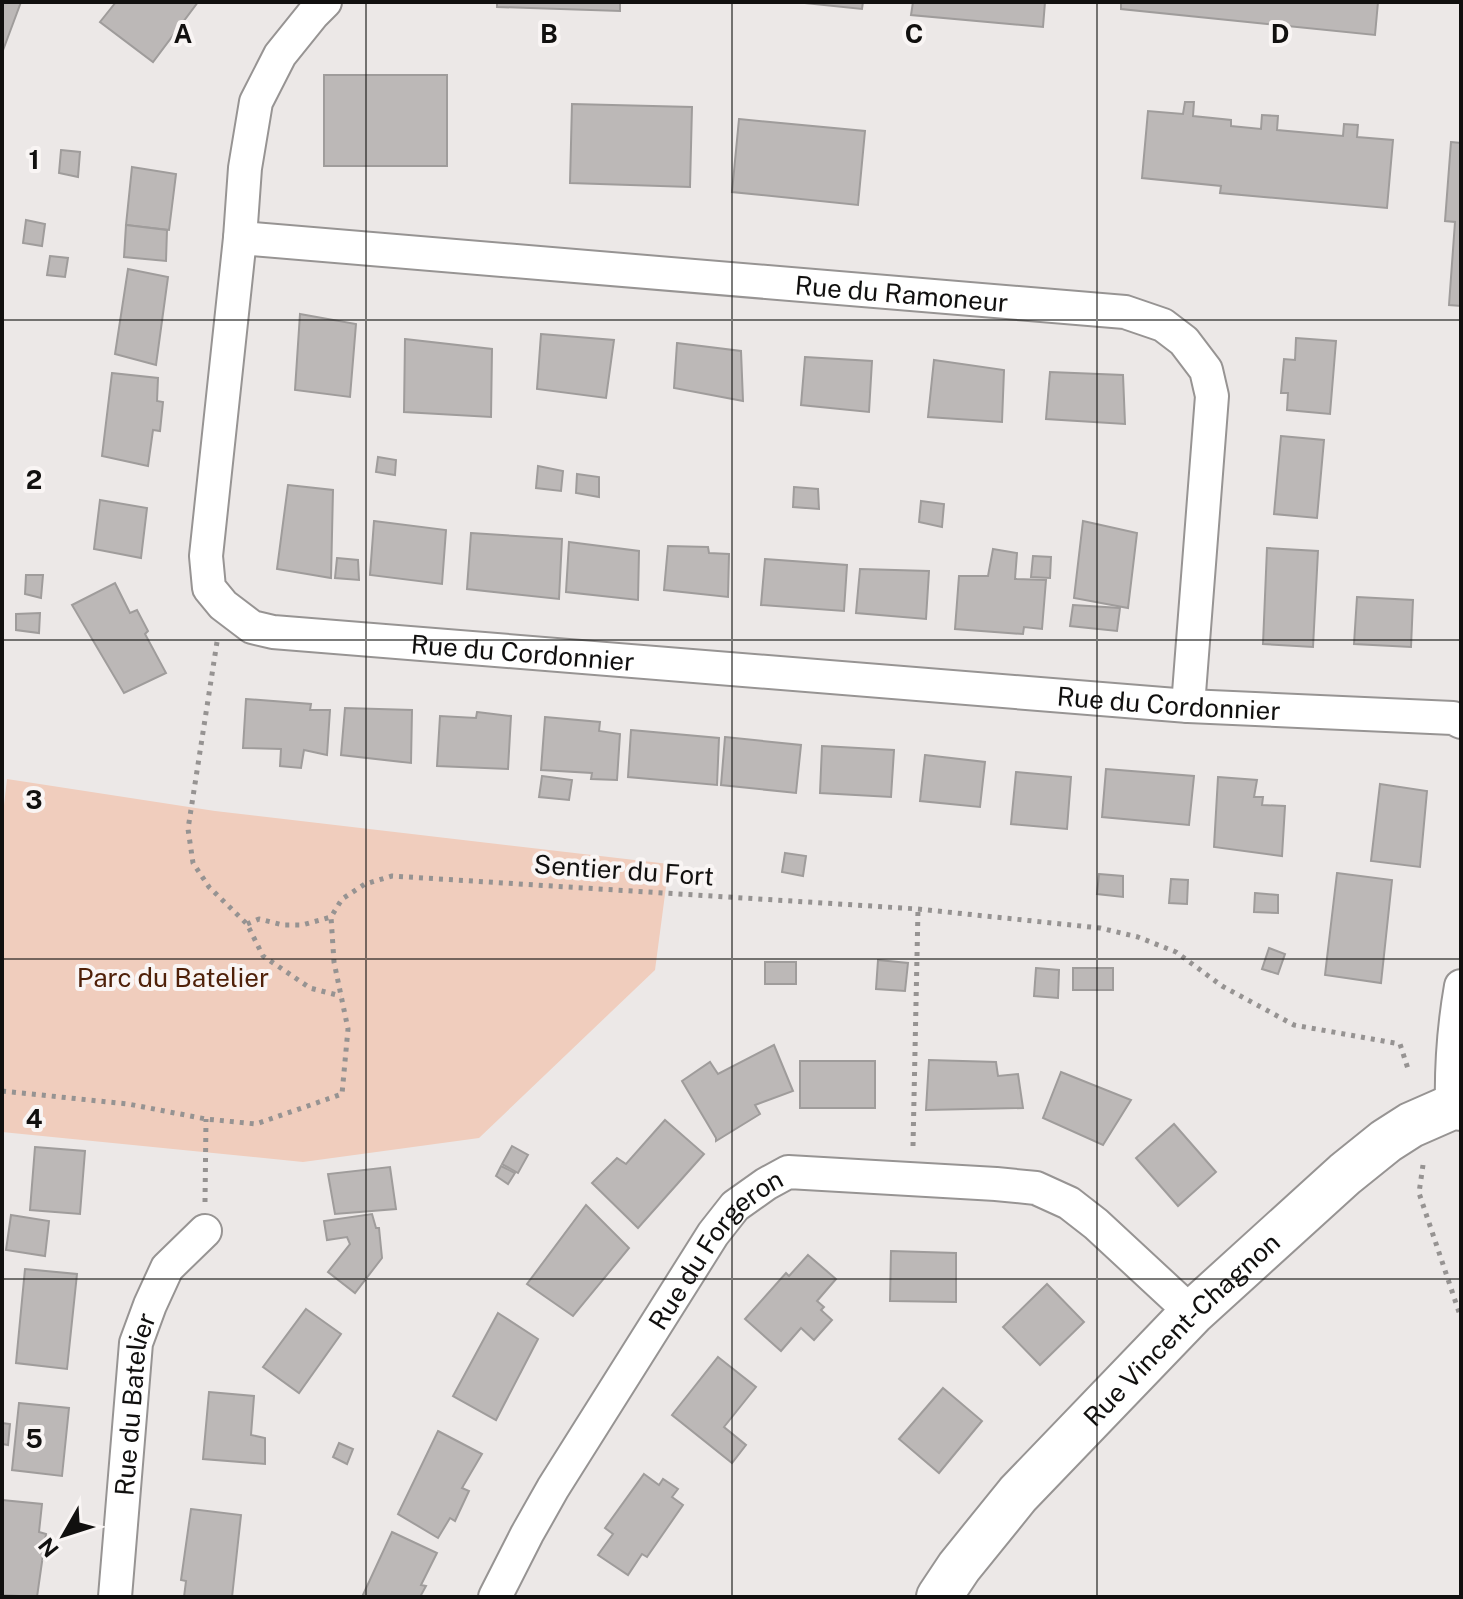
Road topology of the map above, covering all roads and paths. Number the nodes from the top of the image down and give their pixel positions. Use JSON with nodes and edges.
{"nodes":[{"id":1,"x":325,"y":2,"type":"edge"},
{"id":2,"x":240,"y":238,"type":"junction"},
{"id":3,"x":223,"y":605,"type":"junction"},
{"id":4,"x":1188,"y":706,"type":"junction"},
{"id":5,"x":1461,"y":722,"type":"edge"},
{"id":6,"x":918,"y":909,"type":"junction"},
{"id":7,"x":331,"y":917,"type":"junction"},
{"id":8,"x":247,"y":924,"type":"junction"},
{"id":9,"x":1461,"y":986,"type":"edge"},
{"id":10,"x":341,"y":996,"type":"junction"},
{"id":11,"x":1409,"y":1072,"type":"dead end"},
{"id":12,"x":2,"y":1091,"type":"edge"},
{"id":13,"x":1456,"y":1108,"type":"edge"},
{"id":14,"x":206,"y":1119,"type":"junction"},
{"id":15,"x":1423,"y":1165,"type":"dead end"},
{"id":16,"x":912,"y":1179,"type":"junction"},
{"id":17,"x":205,"y":1231,"type":"joint"},
{"id":18,"x":1192,"y":1313,"type":"junction"},
{"id":19,"x":1461,"y":1318,"type":"edge"},
{"id":20,"x":115,"y":1597,"type":"edge"},
{"id":21,"x":495,"y":1597,"type":"edge"},
{"id":22,"x":939,"y":1597,"type":"edge"}],
"edges":[{"from":1,"to":2,"type":"street"},
{"from":2,"to":3,"type":"street"},
{"from":2,"to":4,"type":"street","name":"Rue du Ramoneur"},
{"from":3,"to":4,"type":"street","name":"Rue du Cordonnier"},
{"from":3,"to":8,"type":"path"},
{"from":4,"to":5,"type":"street","name":"Rue du Cordonnier"},
{"from":6,"to":7,"type":"path","name":"Sentier du Fort"},
{"from":6,"to":11,"type":"path","name":"Sentier du Fort"},
{"from":6,"to":16,"type":"path"},
{"from":7,"to":8,"type":"path"},
{"from":7,"to":10,"type":"path"},
{"from":8,"to":10,"type":"path"},
{"from":9,"to":13,"type":"street"},
{"from":10,"to":14,"type":"path"},
{"from":12,"to":14,"type":"path"},
{"from":13,"to":18,"type":"street","name":"Rue Vincent-Chagnon"},
{"from":14,"to":17,"type":"path"},
{"from":15,"to":19,"type":"path"},
{"from":16,"to":18,"type":"street","name":"Rue du Forgeron"},
{"from":16,"to":21,"type":"street","name":"Rue du Forgeron"},
{"from":17,"to":20,"type":"street","name":"Rue du Batelier"},
{"from":18,"to":22,"type":"street","name":"Rue Vincent-Chagnon"}]}
